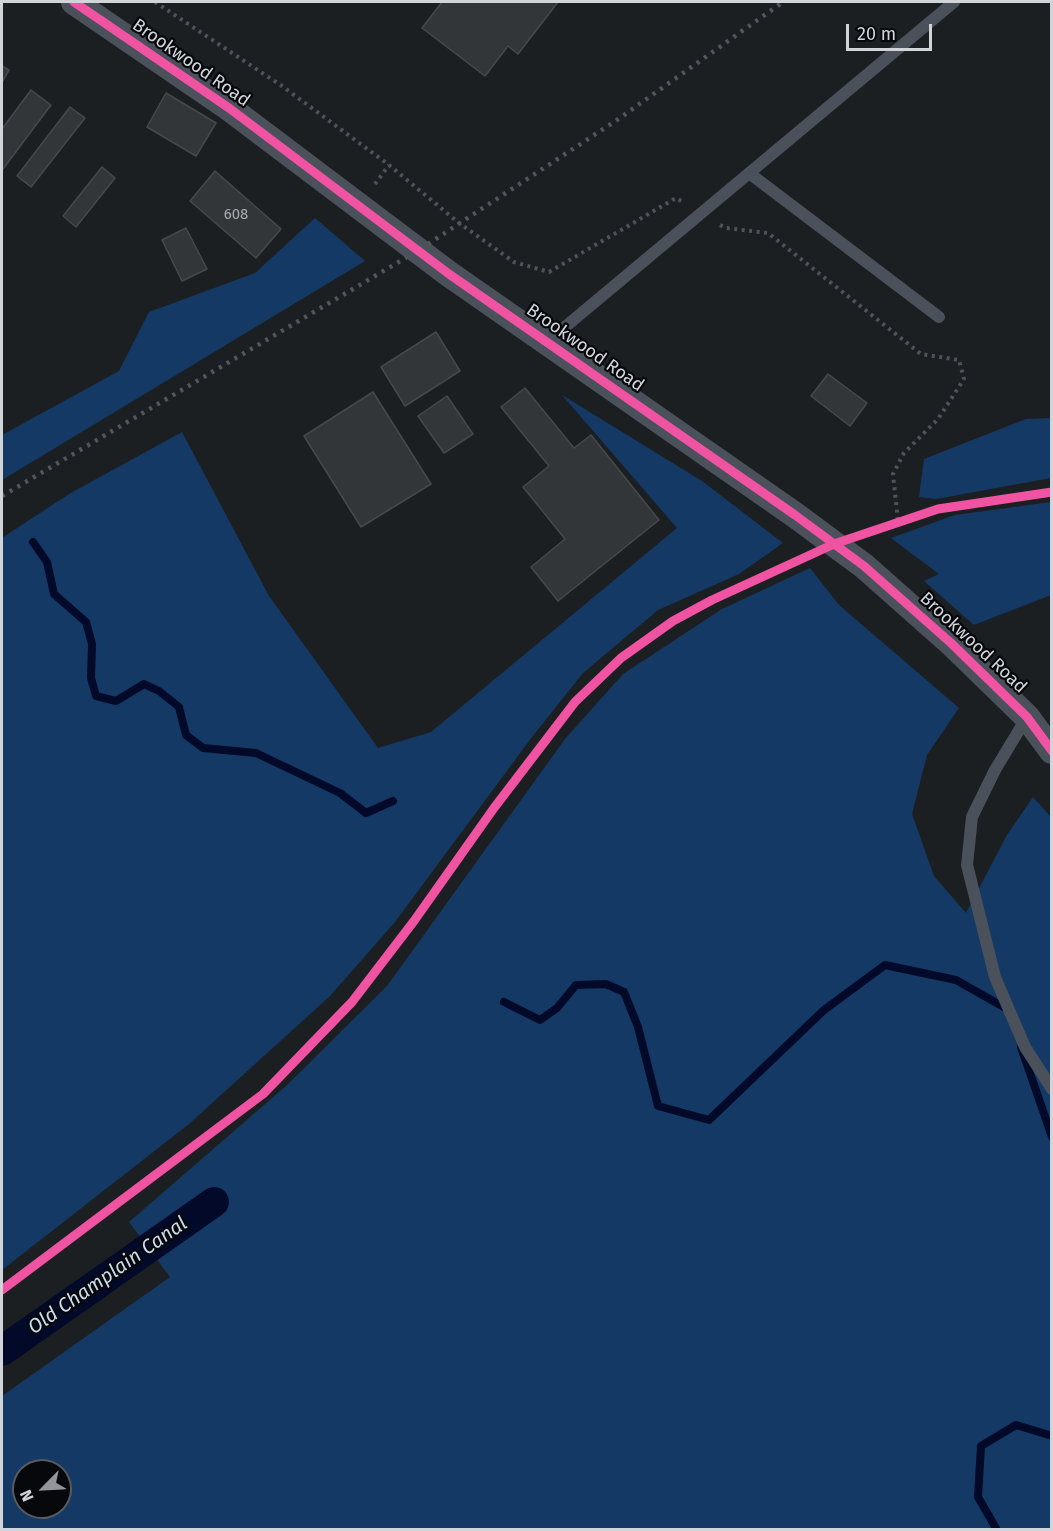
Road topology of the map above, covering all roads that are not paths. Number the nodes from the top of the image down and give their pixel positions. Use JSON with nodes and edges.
{"nodes":[{"id":1,"x":74,"y":2,"type":"edge"},
{"id":2,"x":954,"y":2,"type":"edge"},
{"id":3,"x":749,"y":173,"type":"junction"},
{"id":4,"x":939,"y":317,"type":"dead end"},
{"id":5,"x":547,"y":342,"type":"junction"},
{"id":6,"x":1027,"y":717,"type":"junction"},
{"id":7,"x":1052,"y":751,"type":"edge"},
{"id":8,"x":1052,"y":1089,"type":"edge"}],
"edges":[{"from":1,"to":5,"type":"street","name":"Brookwood Road"},
{"from":2,"to":3,"type":"lane"},
{"from":3,"to":4,"type":"lane"},
{"from":3,"to":5,"type":"lane"},
{"from":5,"to":6,"type":"street","name":"Brookwood Road"},
{"from":6,"to":7,"type":"street","name":"Brookwood Road"},
{"from":6,"to":8,"type":"lane"}]}
